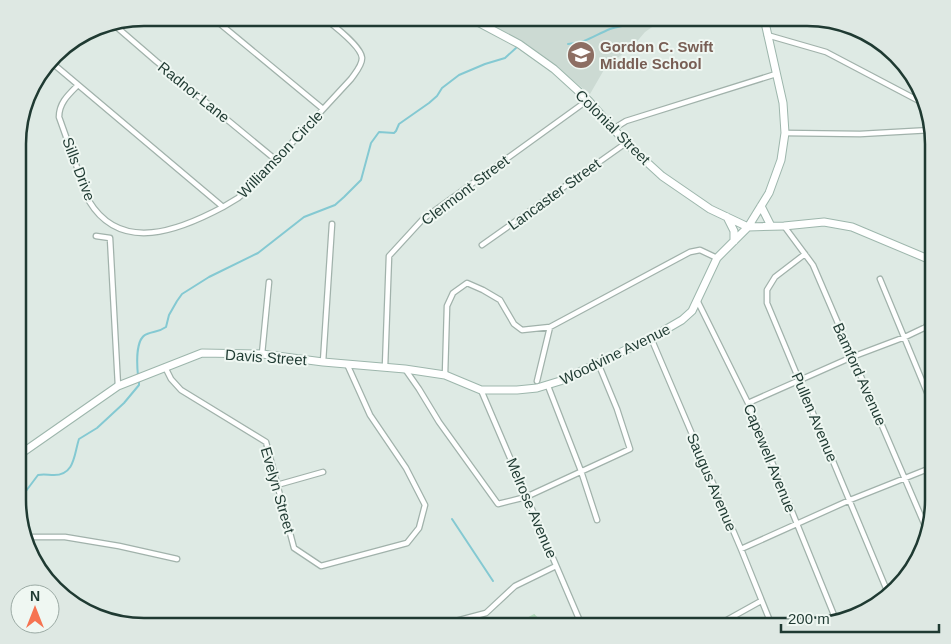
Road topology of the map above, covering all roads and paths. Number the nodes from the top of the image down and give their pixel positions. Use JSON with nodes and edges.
{"nodes":[{"id":1,"x":225,"y":26,"type":"edge"},
{"id":2,"x":334,"y":26,"type":"edge"},
{"id":3,"x":485,"y":26,"type":"edge"},
{"id":4,"x":765,"y":26,"type":"edge"},
{"id":5,"x":119,"y":29,"type":"edge"},
{"id":6,"x":767,"y":35,"type":"junction"},
{"id":7,"x":56,"y":67,"type":"edge"},
{"id":8,"x":776,"y":74,"type":"junction"},
{"id":9,"x":78,"y":85,"type":"junction"},
{"id":10,"x":916,"y":98,"type":"edge"},
{"id":11,"x":588,"y":100,"type":"junction"},
{"id":12,"x":323,"y":110,"type":"junction"},
{"id":13,"x":613,"y":129,"type":"junction"},
{"id":14,"x":923,"y":130,"type":"edge"},
{"id":15,"x":785,"y":133,"type":"junction"},
{"id":16,"x":626,"y":143,"type":"junction"},
{"id":17,"x":276,"y":160,"type":"junction"},
{"id":18,"x":761,"y":206,"type":"junction"},
{"id":19,"x":223,"y":207,"type":"junction"},
{"id":20,"x":726,"y":217,"type":"junction"},
{"id":21,"x":332,"y":224,"type":"dead end"},
{"id":22,"x":748,"y":226,"type":"junction"},
{"id":23,"x":771,"y":226,"type":"junction"},
{"id":24,"x":784,"y":226,"type":"junction"},
{"id":25,"x":96,"y":236,"type":"dead end"},
{"id":26,"x":734,"y":241,"type":"junction"},
{"id":27,"x":482,"y":245,"type":"dead end"},
{"id":28,"x":805,"y":254,"type":"junction"},
{"id":29,"x":924,"y":257,"type":"edge"},
{"id":30,"x":717,"y":258,"type":"junction"},
{"id":31,"x":880,"y":279,"type":"dead end"},
{"id":32,"x":269,"y":282,"type":"dead end"},
{"id":33,"x":697,"y":300,"type":"junction"},
{"id":34,"x":550,"y":327,"type":"junction"},
{"id":35,"x":924,"y":328,"type":"edge"},
{"id":36,"x":651,"y":338,"type":"junction"},
{"id":37,"x":906,"y":338,"type":"junction"},
{"id":38,"x":262,"y":354,"type":"junction"},
{"id":39,"x":852,"y":357,"type":"junction"},
{"id":40,"x":323,"y":362,"type":"junction"},
{"id":41,"x":346,"y":363,"type":"junction"},
{"id":42,"x":598,"y":363,"type":"junction"},
{"id":43,"x":165,"y":367,"type":"junction"},
{"id":44,"x":385,"y":367,"type":"junction"},
{"id":45,"x":405,"y":369,"type":"junction"},
{"id":46,"x":446,"y":375,"type":"junction"},
{"id":47,"x":800,"y":380,"type":"junction"},
{"id":48,"x":924,"y":384,"type":"edge"},
{"id":49,"x":121,"y":385,"type":"junction"},
{"id":50,"x":537,"y":385,"type":"junction"},
{"id":51,"x":548,"y":386,"type":"junction"},
{"id":52,"x":481,"y":390,"type":"junction"},
{"id":53,"x":748,"y":403,"type":"junction"},
{"id":54,"x":26,"y":450,"type":"edge"},
{"id":55,"x":581,"y":470,"type":"junction"},
{"id":56,"x":924,"y":471,"type":"edge"},
{"id":57,"x":323,"y":472,"type":"dead end"},
{"id":58,"x":906,"y":479,"type":"junction"},
{"id":59,"x":277,"y":485,"type":"junction"},
{"id":60,"x":526,"y":497,"type":"junction"},
{"id":61,"x":850,"y":500,"type":"junction"},
{"id":62,"x":922,"y":519,"type":"edge"},
{"id":63,"x":597,"y":520,"type":"dead end"},
{"id":64,"x":796,"y":524,"type":"junction"},
{"id":65,"x":32,"y":537,"type":"edge"},
{"id":66,"x":741,"y":549,"type":"junction"},
{"id":67,"x":177,"y":559,"type":"dead end"},
{"id":68,"x":556,"y":566,"type":"junction"},
{"id":69,"x":885,"y":587,"type":"edge"},
{"id":70,"x":761,"y":601,"type":"junction"},
{"id":71,"x":834,"y":614,"type":"edge"},
{"id":72,"x":578,"y":617,"type":"edge"},
{"id":73,"x":732,"y":617,"type":"edge"},
{"id":74,"x":768,"y":617,"type":"edge"},
{"id":75,"x":469,"y":618,"type":"edge"}],
"edges":[{"from":1,"to":12,"type":"street"},
{"from":2,"to":12,"type":"street","name":"Williamson Circle"},
{"from":3,"to":11,"type":"main road","name":"Colonial Street"},
{"from":4,"to":6,"type":"main road"},
{"from":5,"to":17,"type":"street","name":"Radnor Lane"},
{"from":6,"to":8,"type":"main road"},
{"from":6,"to":10,"type":"street"},
{"from":7,"to":9,"type":"street","name":"Williamson Circle"},
{"from":8,"to":13,"type":"street"},
{"from":8,"to":15,"type":"main road"},
{"from":9,"to":19,"type":"street","name":"Williamson Circle"},
{"from":9,"to":19,"type":"street","name":"Sills Drive"},
{"from":11,"to":13,"type":"main road","name":"Colonial Street"},
{"from":11,"to":44,"type":"street","name":"Clermont Street"},
{"from":12,"to":17,"type":"street","name":"Williamson Circle"},
{"from":13,"to":16,"type":"main road","name":"Colonial Street"},
{"from":14,"to":15,"type":"street"},
{"from":15,"to":18,"type":"main road"},
{"from":16,"to":20,"type":"main road","name":"Colonial Street"},
{"from":16,"to":27,"type":"street","name":"Lancaster Street"},
{"from":17,"to":19,"type":"street","name":"Williamson Circle"},
{"from":18,"to":22,"type":"main road"},
{"from":18,"to":23,"type":"main road"},
{"from":20,"to":22,"type":"main road","name":"Colonial Street"},
{"from":20,"to":26,"type":"main road"},
{"from":21,"to":40,"type":"street"},
{"from":22,"to":23,"type":"main road","name":"Colonial Street"},
{"from":22,"to":26,"type":"main road"},
{"from":23,"to":24,"type":"main road","name":"Colonial Street"},
{"from":24,"to":28,"type":"street","name":"Bamford Avenue"},
{"from":24,"to":29,"type":"main road","name":"Colonial Street"},
{"from":25,"to":49,"type":"street"},
{"from":26,"to":30,"type":"main road"},
{"from":28,"to":39,"type":"street","name":"Bamford Avenue"},
{"from":28,"to":47,"type":"street","name":"Pullen Avenue"},
{"from":30,"to":33,"type":"main road","name":"Woodvine Avenue"},
{"from":30,"to":34,"type":"street"},
{"from":31,"to":37,"type":"street"},
{"from":32,"to":38,"type":"street"},
{"from":33,"to":36,"type":"main road","name":"Woodvine Avenue"},
{"from":33,"to":53,"type":"street","name":"Capewell Avenue"},
{"from":34,"to":46,"type":"street"},
{"from":34,"to":50,"type":"street"},
{"from":35,"to":37,"type":"street"},
{"from":36,"to":42,"type":"main road","name":"Woodvine Avenue"},
{"from":36,"to":66,"type":"street","name":"Saugus Avenue"},
{"from":37,"to":39,"type":"street"},
{"from":37,"to":48,"type":"street"},
{"from":38,"to":40,"type":"main road","name":"Davis Street"},
{"from":38,"to":43,"type":"main road","name":"Davis Street"},
{"from":39,"to":47,"type":"street"},
{"from":39,"to":58,"type":"street","name":"Bamford Avenue"},
{"from":40,"to":41,"type":"main road","name":"Davis Street"},
{"from":41,"to":44,"type":"main road","name":"Davis Street"},
{"from":41,"to":59,"type":"street","name":"Evelyn Street"},
{"from":42,"to":51,"type":"main road","name":"Woodvine Avenue"},
{"from":42,"to":55,"type":"street"},
{"from":43,"to":49,"type":"main road","name":"Davis Street"},
{"from":43,"to":59,"type":"street","name":"Evelyn Street"},
{"from":44,"to":45,"type":"main road","name":"Davis Street"},
{"from":45,"to":46,"type":"main road","name":"Davis Street"},
{"from":45,"to":60,"type":"street"},
{"from":46,"to":52,"type":"main road","name":"Davis Street"},
{"from":47,"to":53,"type":"street"},
{"from":47,"to":61,"type":"street","name":"Pullen Avenue"},
{"from":49,"to":54,"type":"main road","name":"Davis Street"},
{"from":50,"to":51,"type":"main road","name":"Woodvine Avenue"},
{"from":50,"to":52,"type":"main road","name":"Davis Street"},
{"from":51,"to":55,"type":"street"},
{"from":52,"to":60,"type":"street","name":"Melrose Avenue"},
{"from":53,"to":64,"type":"street","name":"Capewell Avenue"},
{"from":55,"to":60,"type":"street"},
{"from":55,"to":63,"type":"street"},
{"from":56,"to":58,"type":"street"},
{"from":57,"to":59,"type":"street"},
{"from":58,"to":61,"type":"street"},
{"from":58,"to":62,"type":"street","name":"Bamford Avenue"},
{"from":60,"to":68,"type":"street","name":"Melrose Avenue"},
{"from":61,"to":64,"type":"street"},
{"from":61,"to":69,"type":"street","name":"Pullen Avenue"},
{"from":64,"to":66,"type":"street"},
{"from":64,"to":71,"type":"street","name":"Capewell Avenue"},
{"from":65,"to":67,"type":"street"},
{"from":66,"to":70,"type":"street","name":"Saugus Avenue"},
{"from":68,"to":72,"type":"street","name":"Melrose Avenue"},
{"from":68,"to":75,"type":"street"},
{"from":70,"to":73,"type":"street"},
{"from":70,"to":74,"type":"street","name":"Saugus Avenue"}]}
